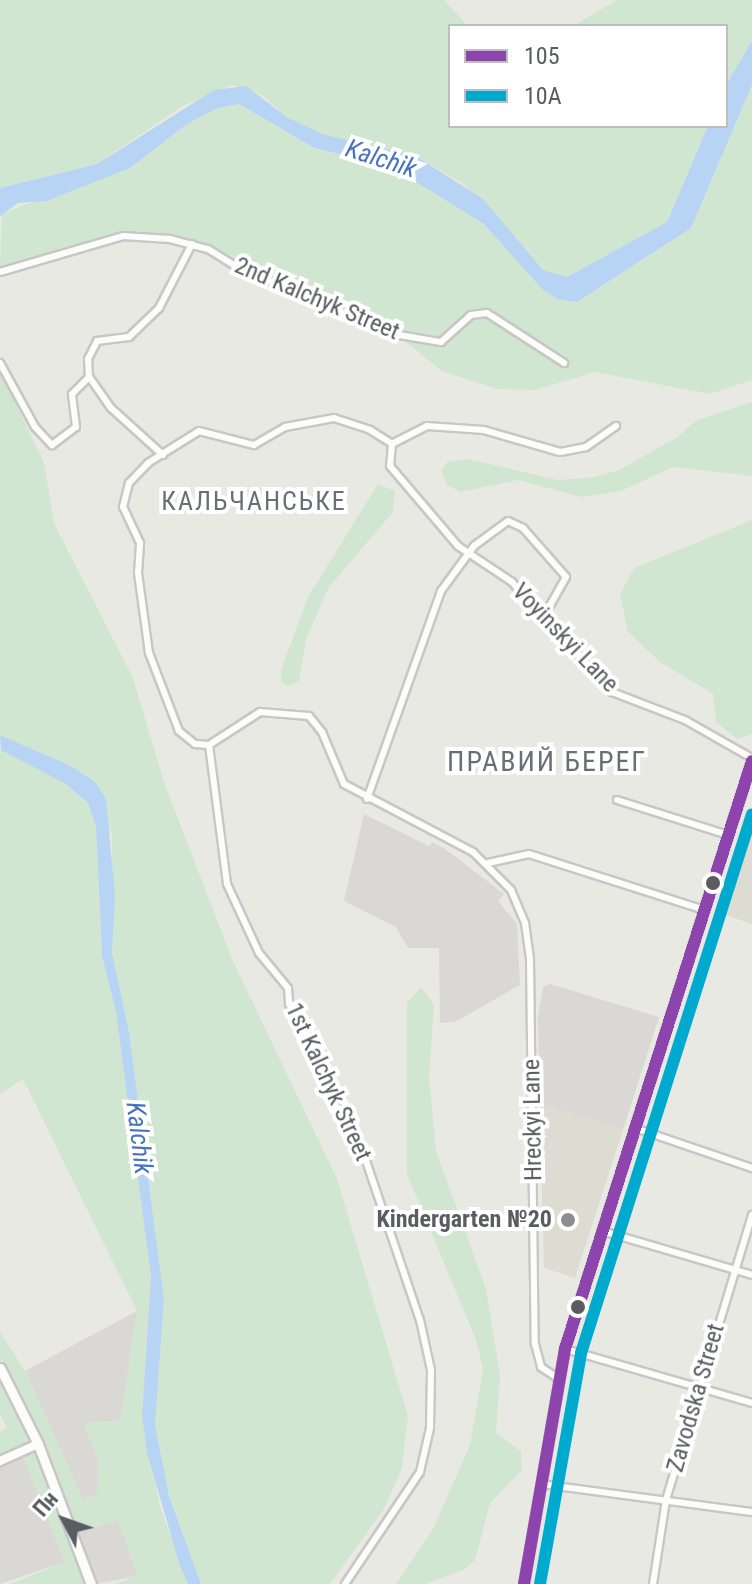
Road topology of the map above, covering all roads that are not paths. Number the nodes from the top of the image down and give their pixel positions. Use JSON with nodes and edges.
{"nodes":[{"id":1,"x":192,"y":244,"type":"junction"},
{"id":2,"x":0,"y":272,"type":"edge"},
{"id":3,"x":0,"y":363,"type":"edge"},
{"id":4,"x":564,"y":363,"type":"dead end"},
{"id":5,"x":89,"y":377,"type":"junction"},
{"id":6,"x":616,"y":426,"type":"dead end"},
{"id":7,"x":392,"y":444,"type":"junction"},
{"id":8,"x":163,"y":455,"type":"junction"},
{"id":9,"x":467,"y":554,"type":"junction"},
{"id":10,"x":543,"y":618,"type":"junction"},
{"id":11,"x":209,"y":745,"type":"junction"},
{"id":12,"x":752,"y":760,"type":"edge"},
{"id":13,"x":750,"y":776,"type":"edge"},
{"id":14,"x":367,"y":799,"type":"junction"},
{"id":15,"x":617,"y":800,"type":"dead end"},
{"id":16,"x":728,"y":835,"type":"junction"},
{"id":17,"x":488,"y":863,"type":"junction"},
{"id":18,"x":704,"y":910,"type":"junction"},
{"id":19,"x":635,"y":1128,"type":"junction"},
{"id":20,"x":752,"y":1168,"type":"edge"},
{"id":21,"x":752,"y":1215,"type":"edge"},
{"id":22,"x":602,"y":1231,"type":"junction"},
{"id":23,"x":735,"y":1269,"type":"junction"},
{"id":24,"x":752,"y":1275,"type":"edge"},
{"id":25,"x":565,"y":1349,"type":"junction"},
{"id":26,"x":0,"y":1368,"type":"edge"},
{"id":27,"x":559,"y":1379,"type":"junction"},
{"id":28,"x":697,"y":1389,"type":"junction"},
{"id":29,"x":752,"y":1403,"type":"edge"},
{"id":30,"x":38,"y":1444,"type":"junction"},
{"id":31,"x":0,"y":1461,"type":"edge"},
{"id":32,"x":541,"y":1484,"type":"junction"},
{"id":33,"x":666,"y":1500,"type":"junction"},
{"id":34,"x":752,"y":1512,"type":"edge"},
{"id":35,"x":91,"y":1584,"type":"edge"},
{"id":36,"x":345,"y":1584,"type":"edge"},
{"id":37,"x":524,"y":1584,"type":"edge"},
{"id":38,"x":653,"y":1584,"type":"edge"}],
"edges":[{"from":1,"to":2,"type":"street","name":"2nd Kalchyk Street"},
{"from":1,"to":4,"type":"street","name":"2nd Kalchyk Street"},
{"from":1,"to":5,"type":"street"},
{"from":3,"to":5,"type":"street"},
{"from":5,"to":8,"type":"street"},
{"from":6,"to":7,"type":"street"},
{"from":7,"to":8,"type":"street"},
{"from":7,"to":9,"type":"street"},
{"from":8,"to":11,"type":"street"},
{"from":9,"to":10,"type":"street","name":"Voyinskyi Lane"},
{"from":9,"to":10,"type":"street"},
{"from":9,"to":14,"type":"street"},
{"from":10,"to":12,"type":"street","name":"Voyinskyi Lane"},
{"from":11,"to":14,"type":"street"},
{"from":11,"to":36,"type":"street","name":"1st Kalchyk Street"},
{"from":12,"to":13,"type":"street"},
{"from":13,"to":16,"type":"street"},
{"from":14,"to":17,"type":"street"},
{"from":15,"to":16,"type":"street"},
{"from":16,"to":18,"type":"street"},
{"from":17,"to":18,"type":"street"},
{"from":17,"to":27,"type":"street","name":"Hreckyi Lane"},
{"from":18,"to":19,"type":"street"},
{"from":19,"to":20,"type":"street"},
{"from":19,"to":22,"type":"street"},
{"from":21,"to":23,"type":"street","name":"Zavodska Street"},
{"from":22,"to":23,"type":"street"},
{"from":22,"to":25,"type":"street"},
{"from":23,"to":24,"type":"street"},
{"from":23,"to":28,"type":"street","name":"Zavodska Street"},
{"from":25,"to":27,"type":"street"},
{"from":25,"to":28,"type":"street"},
{"from":26,"to":30,"type":"main road"},
{"from":27,"to":32,"type":"street"},
{"from":28,"to":29,"type":"street"},
{"from":28,"to":33,"type":"street","name":"Zavodska Street"},
{"from":30,"to":31,"type":"street"},
{"from":30,"to":35,"type":"main road"},
{"from":32,"to":33,"type":"street"},
{"from":32,"to":37,"type":"street"},
{"from":33,"to":34,"type":"street"},
{"from":33,"to":38,"type":"street","name":"Zavodska Street"}]}
